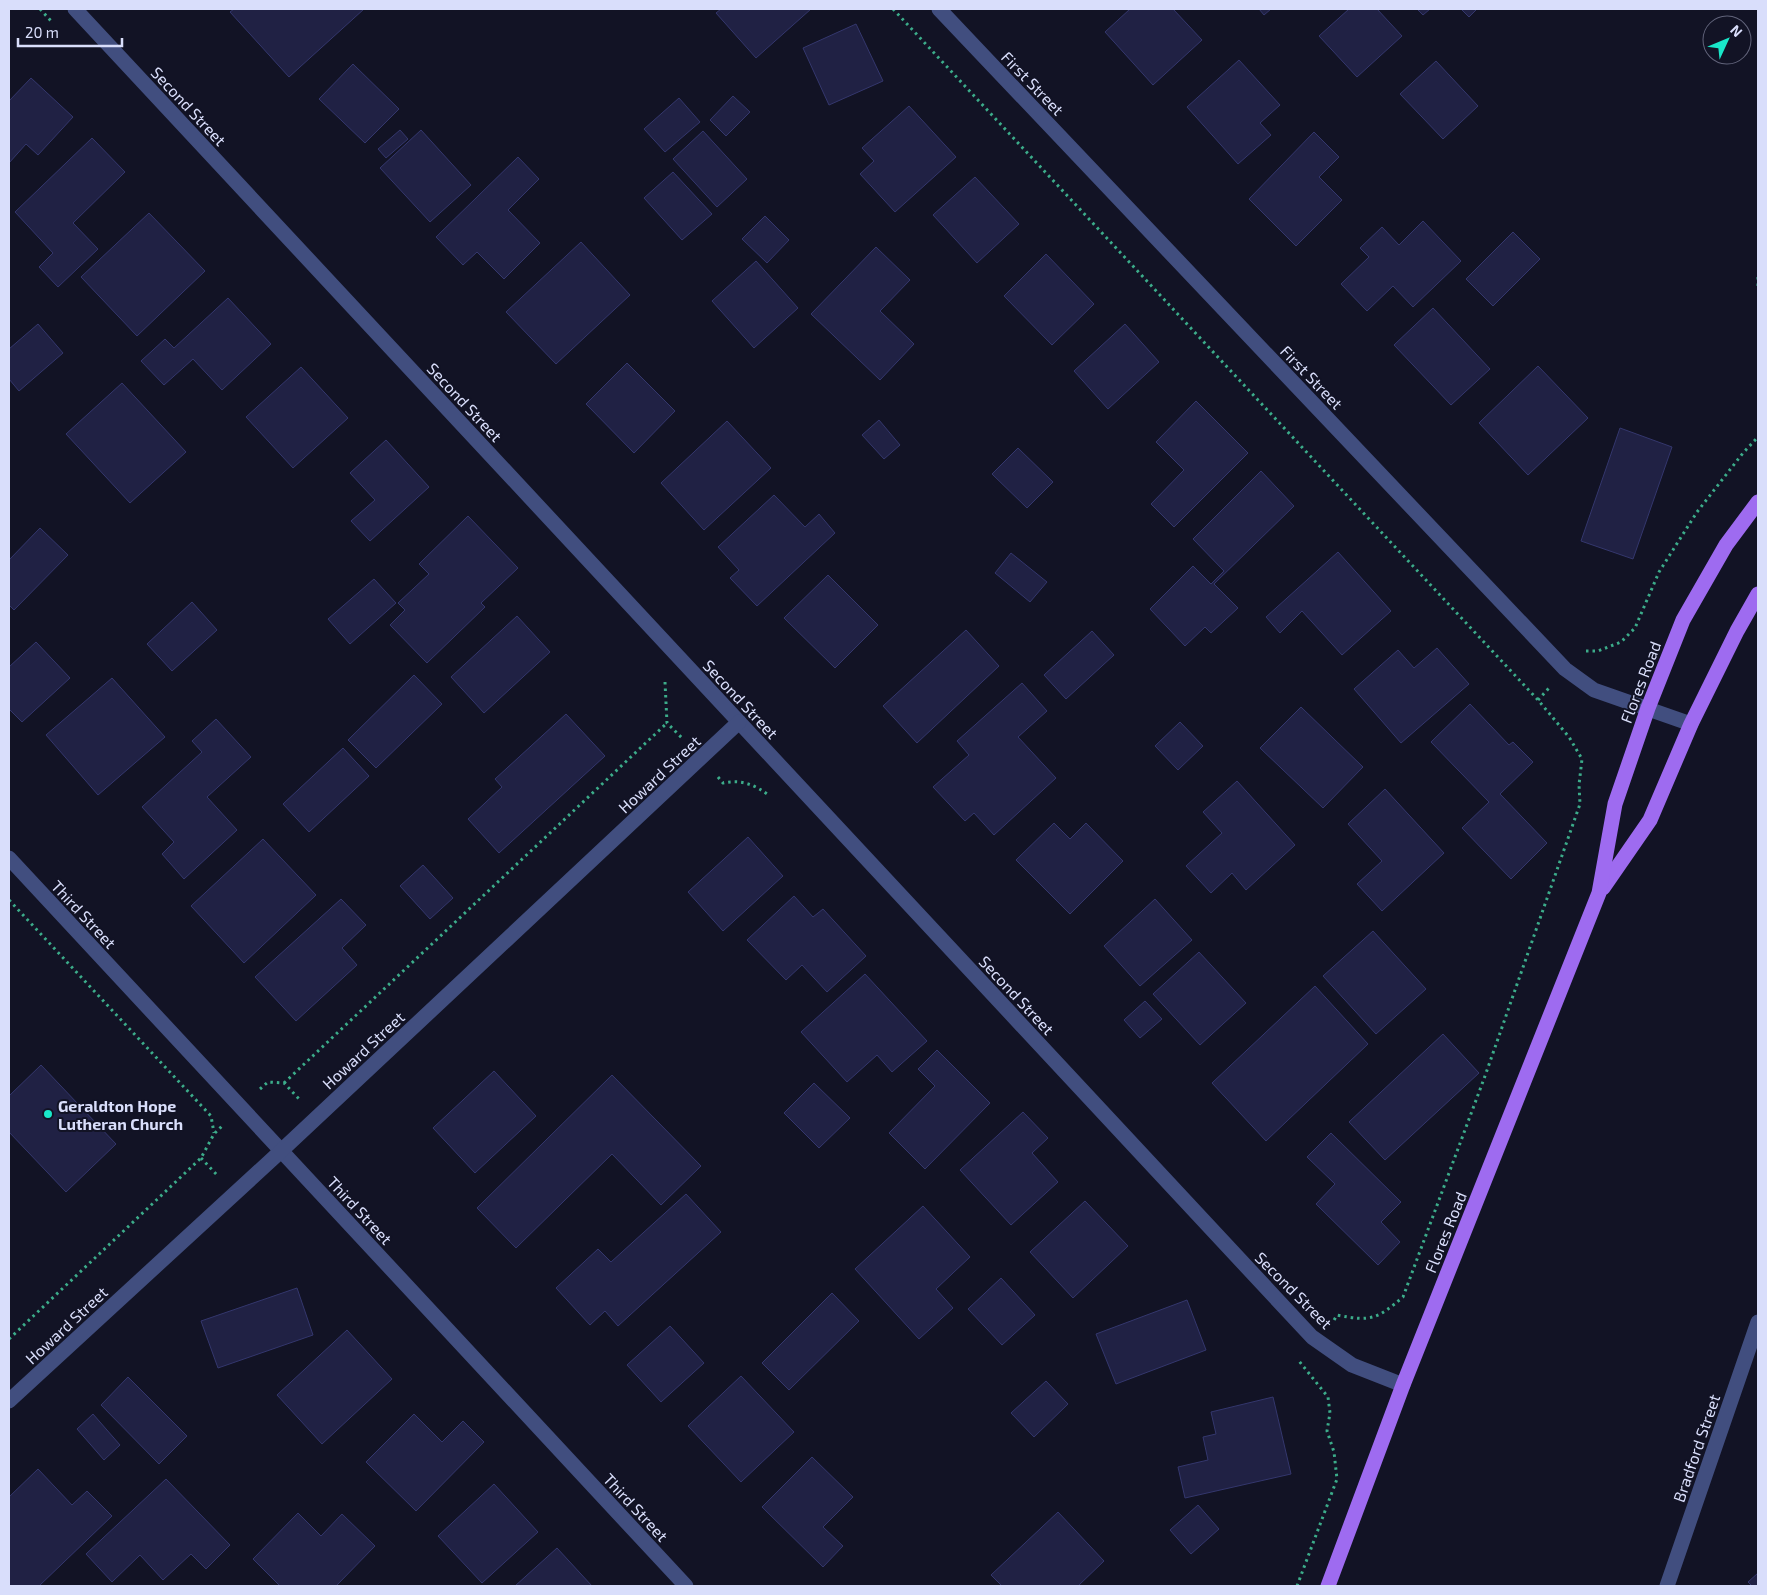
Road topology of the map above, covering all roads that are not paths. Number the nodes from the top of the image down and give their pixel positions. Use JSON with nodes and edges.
{"nodes":[{"id":1,"x":75,"y":9,"type":"edge"},
{"id":2,"x":939,"y":9,"type":"edge"},
{"id":3,"x":1758,"y":502,"type":"edge"},
{"id":4,"x":1758,"y":594,"type":"edge"},
{"id":5,"x":1648,"y":708,"type":"junction"},
{"id":6,"x":739,"y":722,"type":"junction"},
{"id":7,"x":1690,"y":724,"type":"junction"},
{"id":8,"x":9,"y":858,"type":"edge"},
{"id":9,"x":1599,"y":893,"type":"junction"},
{"id":10,"x":281,"y":1151,"type":"junction"},
{"id":11,"x":1758,"y":1322,"type":"edge"},
{"id":12,"x":1403,"y":1385,"type":"junction"},
{"id":13,"x":9,"y":1401,"type":"edge"},
{"id":14,"x":686,"y":1586,"type":"edge"},
{"id":15,"x":1328,"y":1586,"type":"edge"},
{"id":16,"x":1667,"y":1586,"type":"edge"}],
"edges":[{"from":1,"to":6,"type":"street","name":"Second Street"},
{"from":2,"to":5,"type":"street","name":"First Street"},
{"from":3,"to":5,"type":"main road","name":"Flores Road"},
{"from":4,"to":7,"type":"main road","name":"Flores Road"},
{"from":5,"to":7,"type":"street","name":"First Street"},
{"from":5,"to":9,"type":"main road","name":"Flores Road"},
{"from":6,"to":10,"type":"street","name":"Howard Street"},
{"from":6,"to":12,"type":"street","name":"Second Street"},
{"from":7,"to":9,"type":"main road","name":"Flores Road"},
{"from":8,"to":10,"type":"street","name":"Third Street"},
{"from":9,"to":12,"type":"main road","name":"Flores Road"},
{"from":10,"to":13,"type":"street","name":"Howard Street"},
{"from":10,"to":14,"type":"street","name":"Third Street"},
{"from":11,"to":16,"type":"street","name":"Bradford Street"},
{"from":12,"to":15,"type":"main road","name":"Flores Road"}]}
